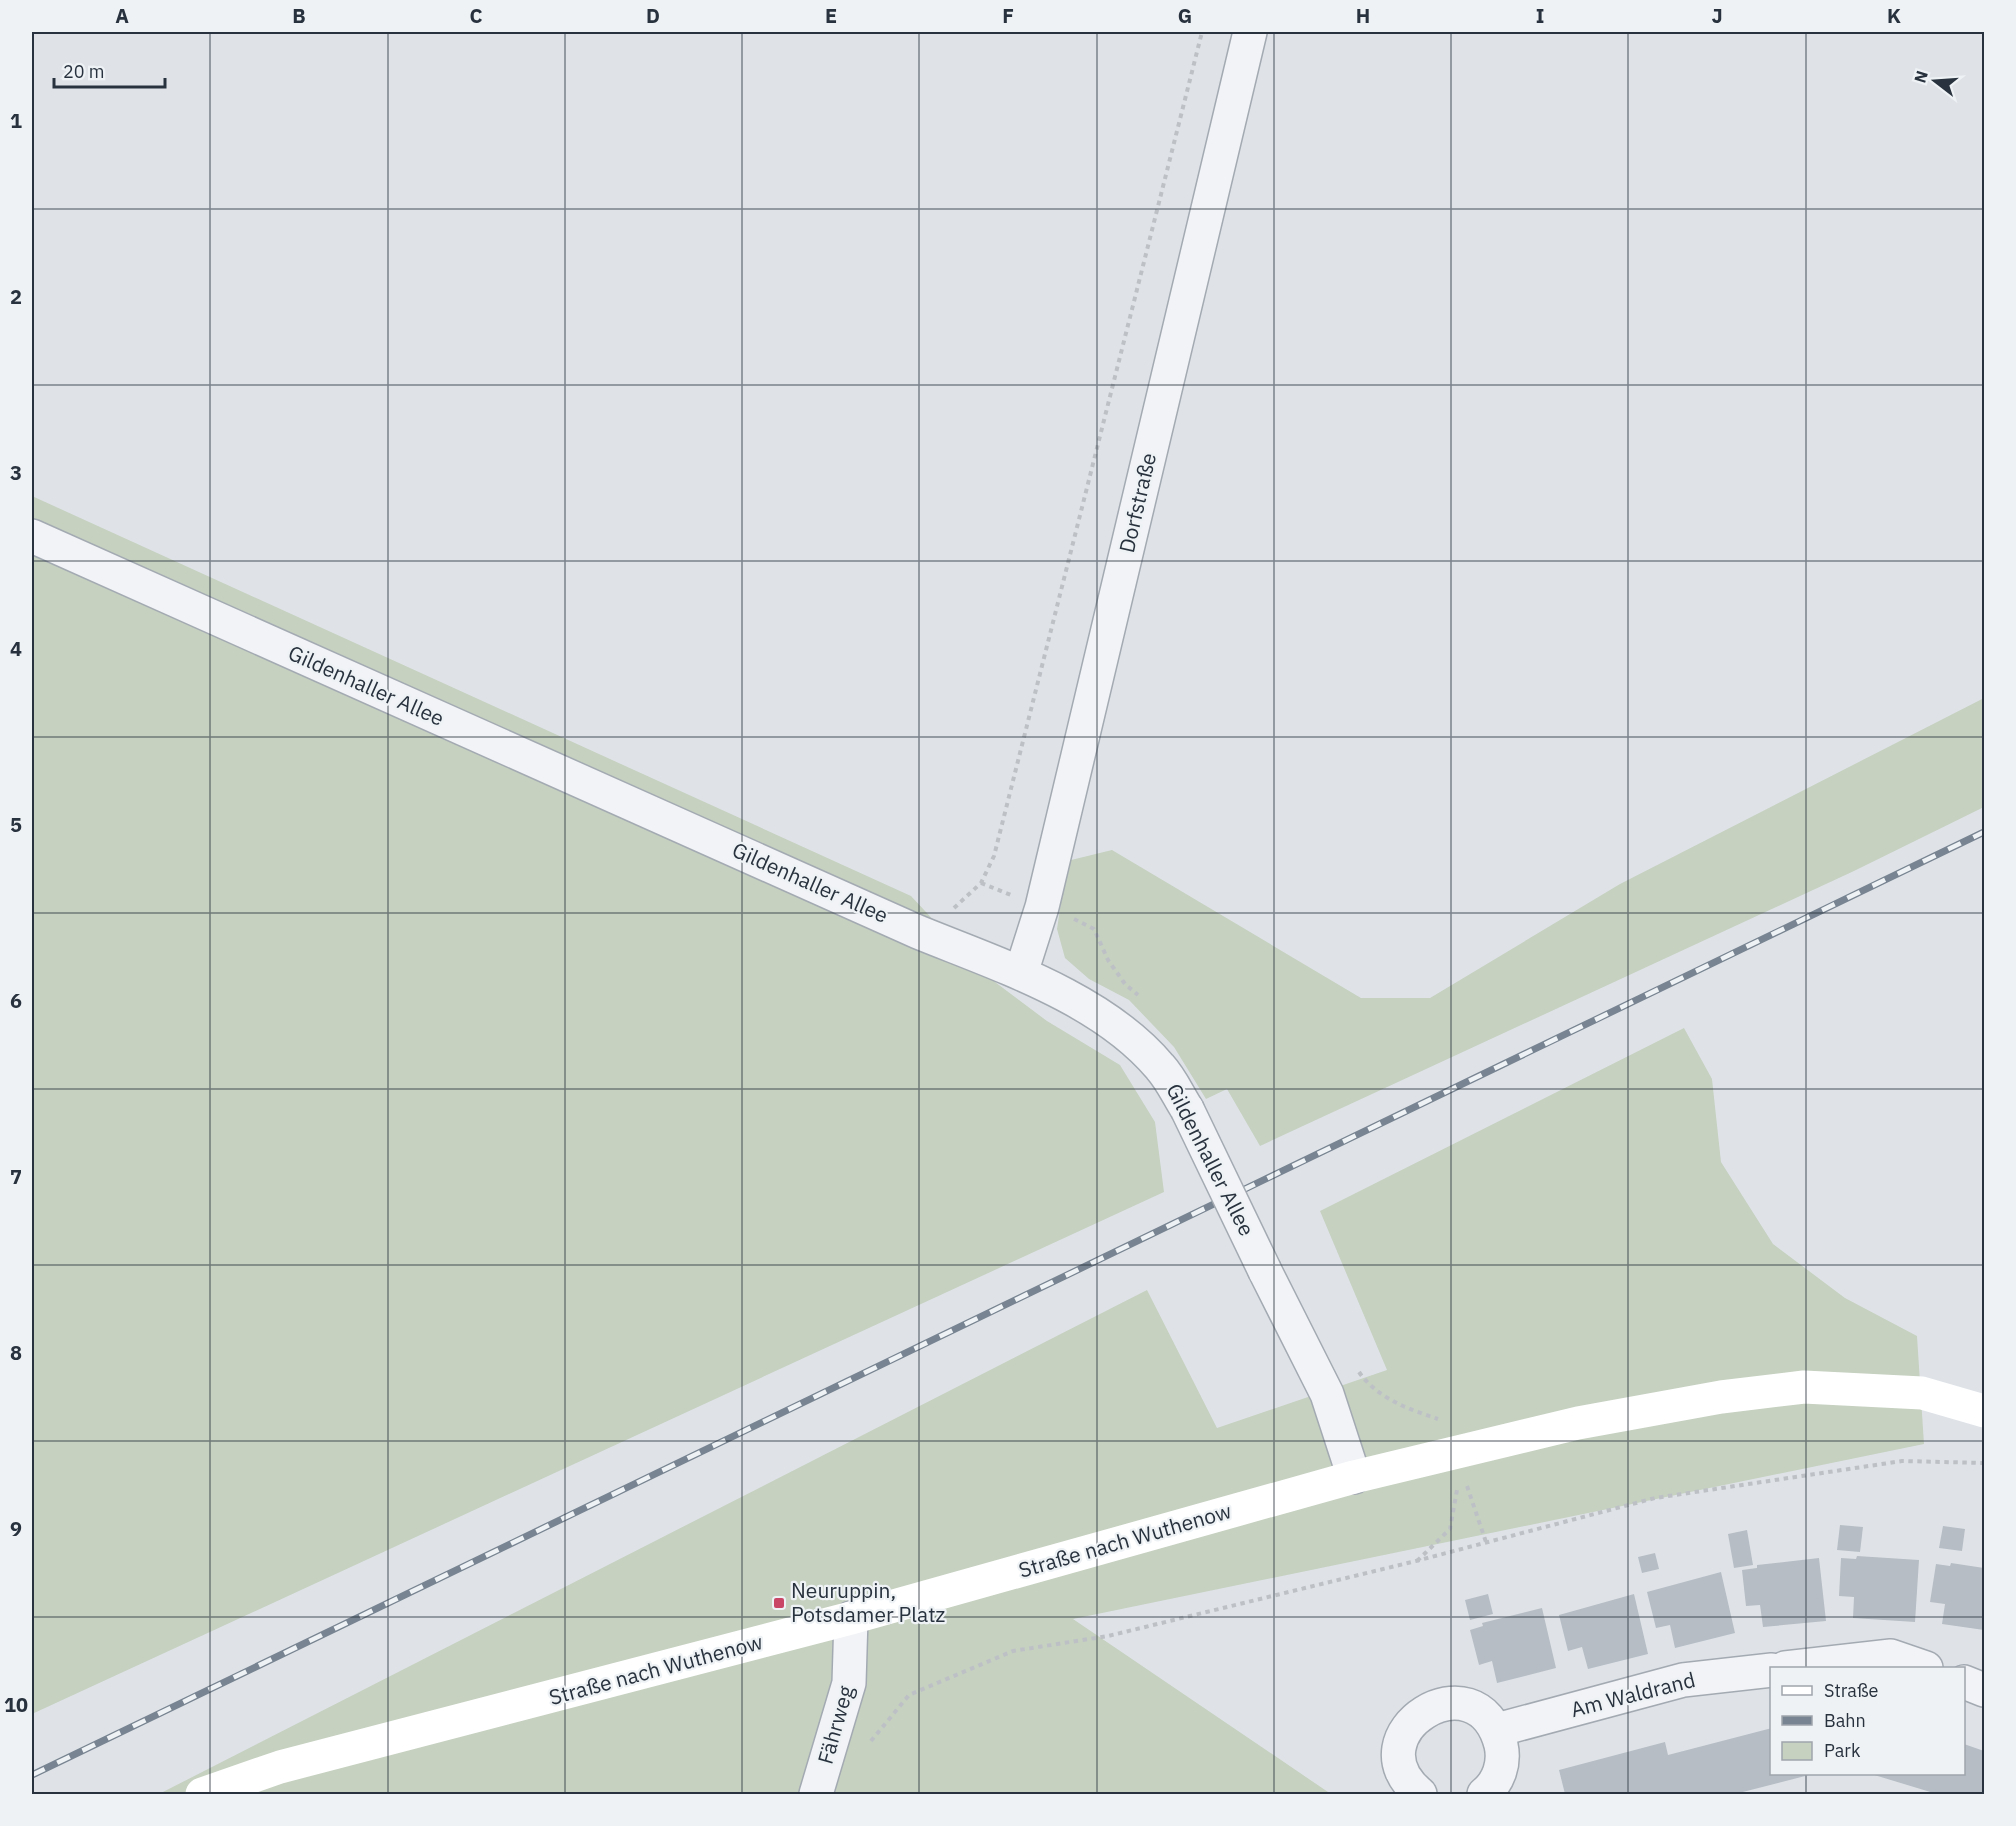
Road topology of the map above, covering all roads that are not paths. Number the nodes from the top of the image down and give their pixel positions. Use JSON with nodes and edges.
{"nodes":[{"id":1,"x":1250,"y":32,"type":"edge"},
{"id":2,"x":32,"y":536,"type":"edge"},
{"id":3,"x":1021,"y":973,"type":"junction"},
{"id":4,"x":1984,"y":1411,"type":"edge"},
{"id":5,"x":1354,"y":1477,"type":"junction"},
{"id":6,"x":851,"y":1618,"type":"junction"},
{"id":7,"x":1794,"y":1667,"type":"edge"},
{"id":8,"x":1923,"y":1667,"type":"edge"},
{"id":9,"x":1770,"y":1670,"type":"edge"},
{"id":10,"x":1965,"y":1682,"type":"edge"},
{"id":11,"x":1984,"y":1690,"type":"edge"},
{"id":12,"x":1497,"y":1730,"type":"junction"},
{"id":13,"x":202,"y":1794,"type":"edge"},
{"id":14,"x":816,"y":1794,"type":"edge"},
{"id":15,"x":1419,"y":1794,"type":"edge"},
{"id":16,"x":1484,"y":1794,"type":"edge"}],
"edges":[{"from":1,"to":3,"type":"street","name":"Dorfstraße"},
{"from":2,"to":3,"type":"street","name":"Gildenhaller Allee"},
{"from":3,"to":5,"type":"street","name":"Gildenhaller Allee","bridge":true},
{"from":4,"to":5,"type":"main road","name":"Straße nach Wuthenow"},
{"from":5,"to":6,"type":"main road","name":"Straße nach Wuthenow"},
{"from":6,"to":13,"type":"main road","name":"Straße nach Wuthenow"},
{"from":6,"to":14,"type":"street","name":"Fährweg"},
{"from":7,"to":8,"type":"street"},
{"from":9,"to":12,"type":"street","name":"Am Waldrand"},
{"from":10,"to":11,"type":"street"},
{"from":12,"to":15,"type":"street"},
{"from":12,"to":16,"type":"street"}]}
